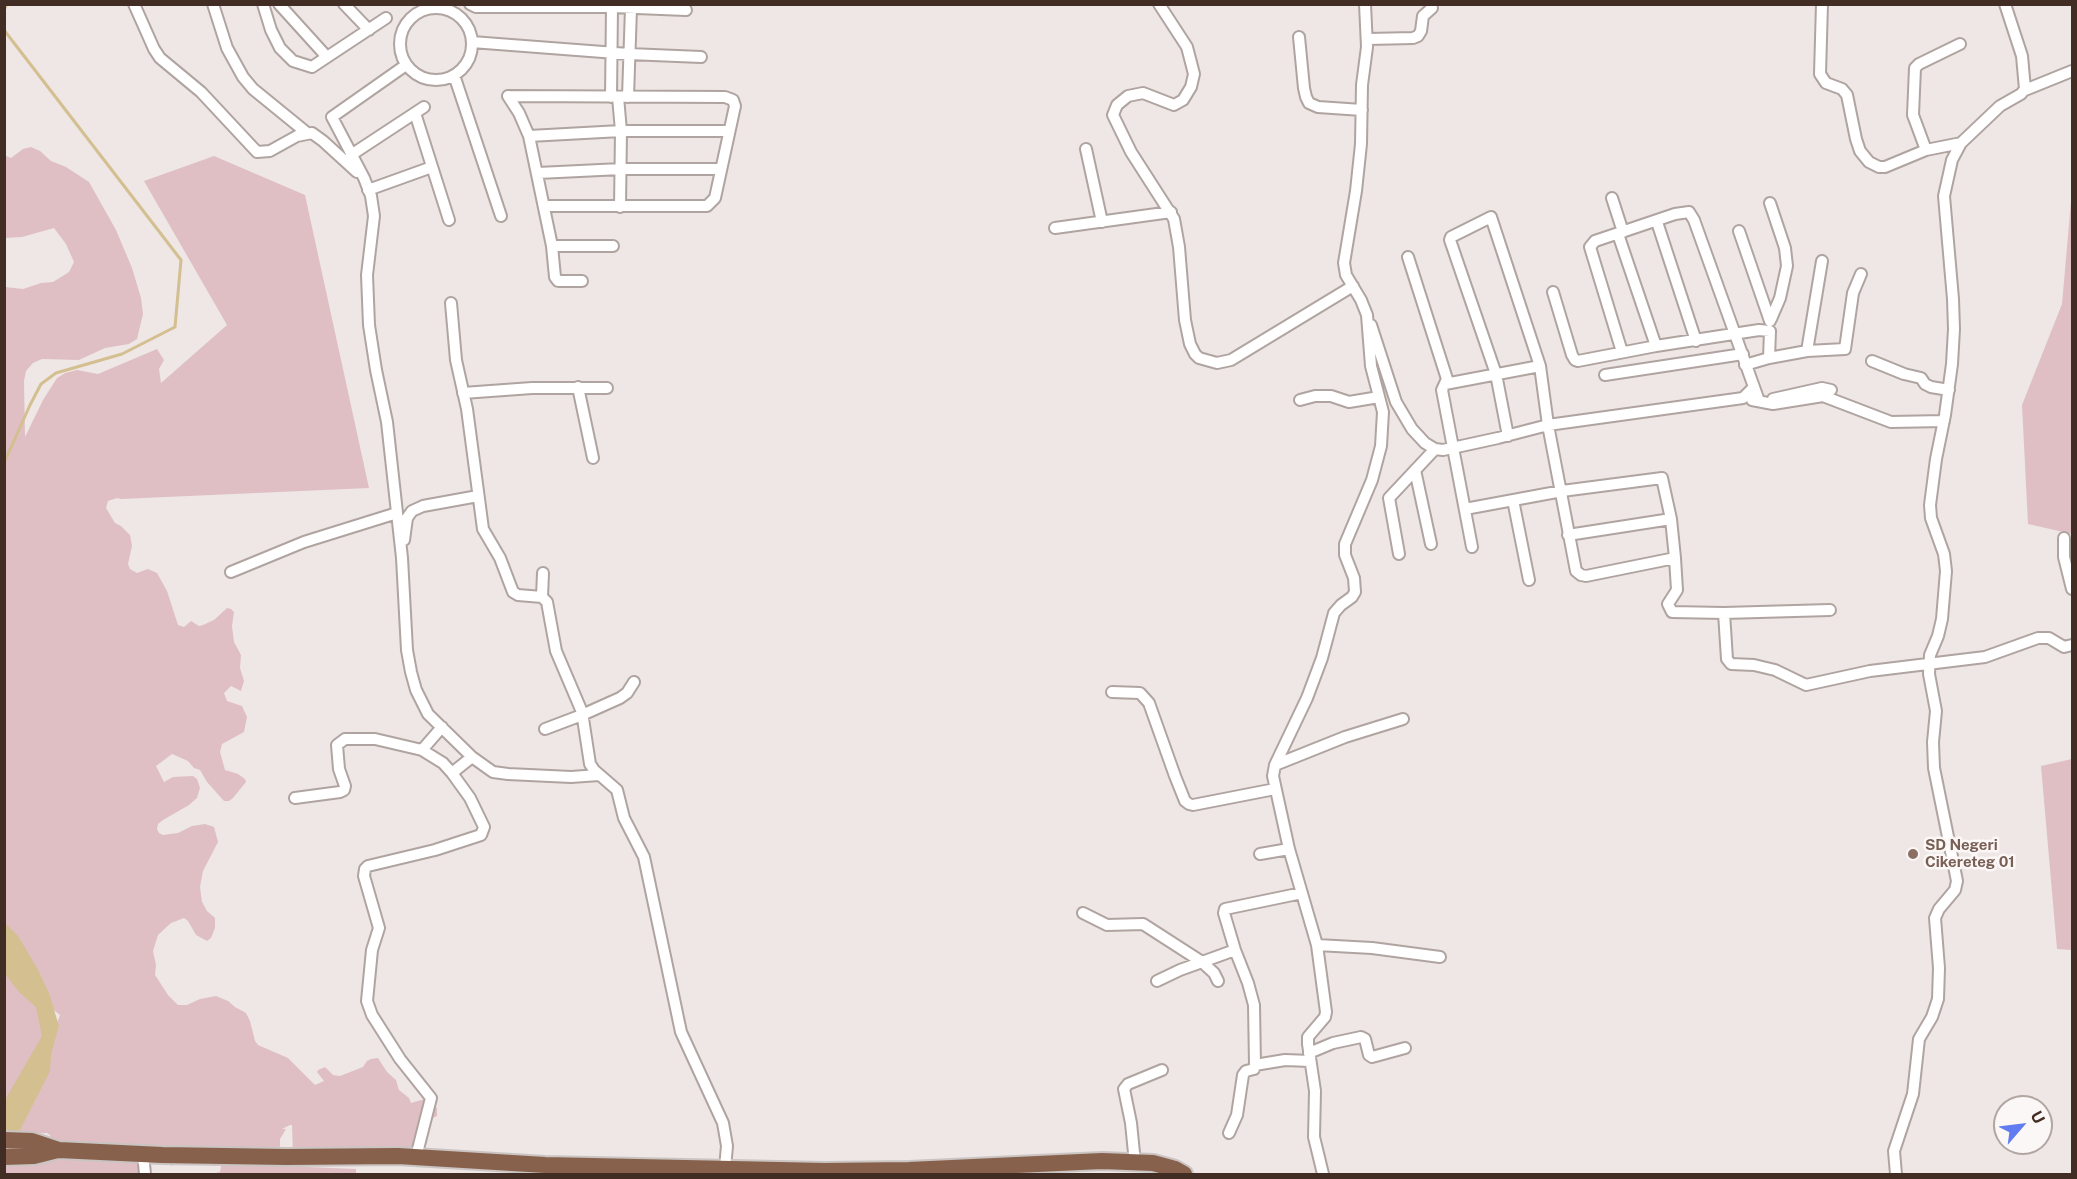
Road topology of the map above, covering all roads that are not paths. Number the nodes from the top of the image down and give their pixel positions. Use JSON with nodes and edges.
{"nodes":[{"id":1,"x":134,"y":4,"type":"edge"},
{"id":2,"x":213,"y":4,"type":"edge"},
{"id":3,"x":263,"y":4,"type":"edge"},
{"id":4,"x":279,"y":4,"type":"edge"},
{"id":5,"x":344,"y":4,"type":"edge"},
{"id":6,"x":1159,"y":4,"type":"edge"},
{"id":7,"x":1365,"y":4,"type":"edge"},
{"id":8,"x":1822,"y":4,"type":"edge"},
{"id":9,"x":2005,"y":4,"type":"edge"},
{"id":10,"x":473,"y":6,"type":"edge"},
{"id":11,"x":622,"y":6,"type":"edge"},
{"id":12,"x":416,"y":8,"type":"edge"},
{"id":13,"x":1432,"y":8,"type":"dead end"},
{"id":14,"x":686,"y":9,"type":"dead end"},
{"id":15,"x":386,"y":18,"type":"dead end"},
{"id":16,"x":369,"y":30,"type":"junction"},
{"id":17,"x":1299,"y":38,"type":"dead end"},
{"id":18,"x":1368,"y":39,"type":"junction"},
{"id":19,"x":472,"y":42,"type":"junction"},
{"id":20,"x":1960,"y":44,"type":"dead end"},
{"id":21,"x":611,"y":53,"type":"junction"},
{"id":22,"x":629,"y":54,"type":"junction"},
{"id":23,"x":327,"y":57,"type":"junction"},
{"id":24,"x":701,"y":57,"type":"dead end"},
{"id":25,"x":406,"y":65,"type":"junction"},
{"id":26,"x":2073,"y":71,"type":"edge"},
{"id":27,"x":454,"y":75,"type":"junction"},
{"id":28,"x":2025,"y":90,"type":"junction"},
{"id":29,"x":619,"y":97,"type":"junction"},
{"id":30,"x":1362,"y":110,"type":"junction"},
{"id":31,"x":728,"y":130,"type":"junction"},
{"id":32,"x":621,"y":131,"type":"junction"},
{"id":33,"x":307,"y":133,"type":"junction"},
{"id":34,"x":529,"y":136,"type":"junction"},
{"id":35,"x":1961,"y":143,"type":"junction"},
{"id":36,"x":1086,"y":149,"type":"dead end"},
{"id":37,"x":1926,"y":150,"type":"junction"},
{"id":38,"x":351,"y":155,"type":"junction"},
{"id":39,"x":432,"y":167,"type":"junction"},
{"id":40,"x":621,"y":169,"type":"junction"},
{"id":41,"x":720,"y":169,"type":"junction"},
{"id":42,"x":538,"y":173,"type":"junction"},
{"id":43,"x":364,"y":178,"type":"junction"},
{"id":44,"x":368,"y":190,"type":"junction"},
{"id":45,"x":1612,"y":198,"type":"dead end"},
{"id":46,"x":1770,"y":203,"type":"dead end"},
{"id":47,"x":544,"y":207,"type":"junction"},
{"id":48,"x":620,"y":207,"type":"junction"},
{"id":49,"x":1171,"y":212,"type":"junction"},
{"id":50,"x":501,"y":216,"type":"dead end"},
{"id":51,"x":449,"y":220,"type":"dead end"},
{"id":52,"x":1102,"y":222,"type":"junction"},
{"id":53,"x":1657,"y":222,"type":"junction"},
{"id":54,"x":1055,"y":228,"type":"dead end"},
{"id":55,"x":1739,"y":231,"type":"dead end"},
{"id":56,"x":1621,"y":233,"type":"junction"},
{"id":57,"x":552,"y":246,"type":"junction"},
{"id":58,"x":613,"y":246,"type":"dead end"},
{"id":59,"x":1407,"y":257,"type":"dead end"},
{"id":60,"x":1822,"y":261,"type":"dead end"},
{"id":61,"x":1861,"y":274,"type":"dead end"},
{"id":62,"x":582,"y":281,"type":"dead end"},
{"id":63,"x":1353,"y":286,"type":"junction"},
{"id":64,"x":1553,"y":292,"type":"dead end"},
{"id":65,"x":451,"y":303,"type":"dead end"},
{"id":66,"x":1367,"y":315,"type":"junction"},
{"id":67,"x":1771,"y":319,"type":"junction"},
{"id":68,"x":1770,"y":331,"type":"junction"},
{"id":69,"x":1734,"y":333,"type":"junction"},
{"id":70,"x":1696,"y":341,"type":"junction"},
{"id":71,"x":1656,"y":346,"type":"junction"},
{"id":72,"x":1807,"y":351,"type":"junction"},
{"id":73,"x":1622,"y":352,"type":"junction"},
{"id":74,"x":1769,"y":358,"type":"junction"},
{"id":75,"x":1744,"y":359,"type":"junction"},
{"id":76,"x":1872,"y":361,"type":"dead end"},
{"id":77,"x":1540,"y":366,"type":"junction"},
{"id":78,"x":1496,"y":374,"type":"junction"},
{"id":79,"x":1605,"y":375,"type":"dead end"},
{"id":80,"x":1445,"y":384,"type":"junction"},
{"id":81,"x":578,"y":387,"type":"junction"},
{"id":82,"x":1754,"y":387,"type":"junction"},
{"id":83,"x":607,"y":388,"type":"dead end"},
{"id":84,"x":1832,"y":390,"type":"dead end"},
{"id":85,"x":1949,"y":390,"type":"junction"},
{"id":86,"x":463,"y":393,"type":"junction"},
{"id":87,"x":1379,"y":397,"type":"junction"},
{"id":88,"x":1743,"y":398,"type":"junction"},
{"id":89,"x":1300,"y":400,"type":"dead end"},
{"id":90,"x":1763,"y":402,"type":"junction"},
{"id":91,"x":1944,"y":421,"type":"junction"},
{"id":92,"x":1548,"y":425,"type":"junction"},
{"id":93,"x":1508,"y":436,"type":"junction"},
{"id":94,"x":1452,"y":448,"type":"junction"},
{"id":95,"x":1435,"y":449,"type":"junction"},
{"id":96,"x":593,"y":458,"type":"dead end"},
{"id":97,"x":1415,"y":470,"type":"junction"},
{"id":98,"x":1562,"y":491,"type":"junction"},
{"id":99,"x":478,"y":496,"type":"junction"},
{"id":100,"x":1513,"y":500,"type":"junction"},
{"id":101,"x":1464,"y":509,"type":"junction"},
{"id":102,"x":397,"y":513,"type":"junction"},
{"id":103,"x":1671,"y":519,"type":"junction"},
{"id":104,"x":1568,"y":535,"type":"junction"},
{"id":105,"x":2064,"y":538,"type":"dead end"},
{"id":106,"x":1431,"y":544,"type":"dead end"},
{"id":107,"x":1472,"y":547,"type":"dead end"},
{"id":108,"x":1399,"y":555,"type":"dead end"},
{"id":109,"x":402,"y":558,"type":"junction"},
{"id":110,"x":1675,"y":558,"type":"junction"},
{"id":111,"x":231,"y":572,"type":"dead end"},
{"id":112,"x":543,"y":573,"type":"dead end"},
{"id":113,"x":1529,"y":580,"type":"dead end"},
{"id":114,"x":2073,"y":589,"type":"edge"},
{"id":115,"x":542,"y":597,"type":"junction"},
{"id":116,"x":1830,"y":610,"type":"dead end"},
{"id":117,"x":1724,"y":613,"type":"junction"},
{"id":118,"x":2073,"y":645,"type":"edge"},
{"id":119,"x":1929,"y":664,"type":"junction"},
{"id":120,"x":634,"y":682,"type":"dead end"},
{"id":121,"x":1112,"y":692,"type":"dead end"},
{"id":122,"x":582,"y":715,"type":"junction"},
{"id":123,"x":1403,"y":719,"type":"dead end"},
{"id":124,"x":442,"y":727,"type":"junction"},
{"id":125,"x":545,"y":729,"type":"dead end"},
{"id":126,"x":422,"y":750,"type":"junction"},
{"id":127,"x":472,"y":757,"type":"junction"},
{"id":128,"x":1275,"y":765,"type":"junction"},
{"id":129,"x":452,"y":774,"type":"junction"},
{"id":130,"x":599,"y":775,"type":"junction"},
{"id":131,"x":1275,"y":789,"type":"junction"},
{"id":132,"x":295,"y":798,"type":"dead end"},
{"id":133,"x":1289,"y":849,"type":"junction"},
{"id":134,"x":1260,"y":854,"type":"dead end"},
{"id":135,"x":1302,"y":893,"type":"junction"},
{"id":136,"x":1083,"y":913,"type":"dead end"},
{"id":137,"x":1317,"y":945,"type":"junction"},
{"id":138,"x":1235,"y":950,"type":"junction"},
{"id":139,"x":1440,"y":957,"type":"dead end"},
{"id":140,"x":1202,"y":962,"type":"junction"},
{"id":141,"x":1157,"y":981,"type":"dead end"},
{"id":142,"x":1218,"y":981,"type":"dead end"},
{"id":143,"x":1405,"y":1048,"type":"dead end"},
{"id":144,"x":1310,"y":1057,"type":"junction"},
{"id":145,"x":1256,"y":1065,"type":"junction"},
{"id":146,"x":1162,"y":1070,"type":"dead end"},
{"id":147,"x":1229,"y":1133,"type":"dead end"},
{"id":148,"x":4,"y":1140,"type":"edge"},
{"id":149,"x":33,"y":1148,"type":"junction"},
{"id":150,"x":143,"y":1154,"type":"junction"},
{"id":151,"x":416,"y":1156,"type":"junction"},
{"id":152,"x":4,"y":1157,"type":"edge"},
{"id":153,"x":1135,"y":1163,"type":"junction"},
{"id":154,"x":725,"y":1168,"type":"junction"},
{"id":155,"x":145,"y":1174,"type":"edge"},
{"id":156,"x":1184,"y":1174,"type":"edge"},
{"id":157,"x":1323,"y":1174,"type":"edge"},
{"id":158,"x":1896,"y":1174,"type":"edge"}],
"edges":[{"from":1,"to":33,"type":"street"},
{"from":2,"to":33,"type":"street"},
{"from":3,"to":23,"type":"street"},
{"from":4,"to":23,"type":"street"},
{"from":5,"to":16,"type":"street"},
{"from":6,"to":49,"type":"street"},
{"from":7,"to":18,"type":"street"},
{"from":8,"to":37,"type":"street"},
{"from":9,"to":28,"type":"street"},
{"from":10,"to":11,"type":"street"},
{"from":11,"to":14,"type":"street"},
{"from":11,"to":21,"type":"street"},
{"from":11,"to":22,"type":"street"},
{"from":12,"to":19,"type":"street"},
{"from":12,"to":25,"type":"street"},
{"from":13,"to":18,"type":"street"},
{"from":15,"to":16,"type":"street"},
{"from":16,"to":23,"type":"street"},
{"from":17,"to":30,"type":"street"},
{"from":18,"to":30,"type":"street"},
{"from":19,"to":21,"type":"street"},
{"from":19,"to":27,"type":"street"},
{"from":20,"to":37,"type":"street"},
{"from":21,"to":22,"type":"street"},
{"from":21,"to":29,"type":"street"},
{"from":22,"to":24,"type":"street"},
{"from":22,"to":29,"type":"street"},
{"from":25,"to":27,"type":"street"},
{"from":25,"to":38,"type":"street"},
{"from":26,"to":28,"type":"street"},
{"from":27,"to":50,"type":"street"},
{"from":28,"to":35,"type":"street"},
{"from":29,"to":31,"type":"street"},
{"from":29,"to":32,"type":"street"},
{"from":29,"to":34,"type":"street"},
{"from":30,"to":63,"type":"street"},
{"from":31,"to":32,"type":"street"},
{"from":31,"to":41,"type":"street"},
{"from":32,"to":34,"type":"street"},
{"from":32,"to":40,"type":"street"},
{"from":33,"to":43,"type":"street"},
{"from":34,"to":42,"type":"street"},
{"from":35,"to":37,"type":"street"},
{"from":35,"to":85,"type":"street"},
{"from":36,"to":52,"type":"street"},
{"from":38,"to":39,"type":"street"},
{"from":38,"to":43,"type":"street"},
{"from":39,"to":44,"type":"street"},
{"from":39,"to":51,"type":"street"},
{"from":40,"to":41,"type":"street"},
{"from":40,"to":42,"type":"street"},
{"from":40,"to":48,"type":"street"},
{"from":41,"to":48,"type":"street"},
{"from":42,"to":47,"type":"street"},
{"from":43,"to":44,"type":"street"},
{"from":44,"to":102,"type":"street"},
{"from":45,"to":56,"type":"street"},
{"from":46,"to":67,"type":"street"},
{"from":47,"to":48,"type":"street"},
{"from":47,"to":57,"type":"street"},
{"from":49,"to":52,"type":"street"},
{"from":49,"to":63,"type":"street"},
{"from":52,"to":54,"type":"street"},
{"from":53,"to":56,"type":"street"},
{"from":53,"to":69,"type":"street"},
{"from":53,"to":70,"type":"street"},
{"from":55,"to":67,"type":"street"},
{"from":56,"to":71,"type":"street"},
{"from":56,"to":73,"type":"street"},
{"from":57,"to":58,"type":"street"},
{"from":57,"to":62,"type":"street"},
{"from":59,"to":80,"type":"street"},
{"from":60,"to":72,"type":"street"},
{"from":61,"to":72,"type":"street"},
{"from":63,"to":66,"type":"street"},
{"from":64,"to":73,"type":"street"},
{"from":65,"to":86,"type":"street"},
{"from":66,"to":87,"type":"street"},
{"from":66,"to":95,"type":"street"},
{"from":67,"to":68,"type":"street"},
{"from":68,"to":69,"type":"street"},
{"from":68,"to":74,"type":"street"},
{"from":69,"to":70,"type":"street"},
{"from":69,"to":75,"type":"street"},
{"from":70,"to":71,"type":"street"},
{"from":71,"to":73,"type":"street"},
{"from":72,"to":74,"type":"street"},
{"from":74,"to":75,"type":"street"},
{"from":75,"to":79,"type":"street"},
{"from":75,"to":82,"type":"street"},
{"from":76,"to":85,"type":"street"},
{"from":77,"to":78,"type":"street"},
{"from":77,"to":78,"type":"street"},
{"from":77,"to":92,"type":"street"},
{"from":78,"to":80,"type":"street"},
{"from":78,"to":93,"type":"street"},
{"from":80,"to":94,"type":"street"},
{"from":81,"to":83,"type":"street"},
{"from":81,"to":86,"type":"street"},
{"from":81,"to":96,"type":"street"},
{"from":82,"to":88,"type":"street"},
{"from":82,"to":90,"type":"street"},
{"from":84,"to":90,"type":"street"},
{"from":85,"to":91,"type":"street"},
{"from":86,"to":99,"type":"street"},
{"from":87,"to":89,"type":"street"},
{"from":87,"to":128,"type":"street"},
{"from":88,"to":90,"type":"street"},
{"from":88,"to":92,"type":"street"},
{"from":90,"to":91,"type":"street"},
{"from":91,"to":119,"type":"street"},
{"from":92,"to":93,"type":"street"},
{"from":92,"to":98,"type":"street"},
{"from":93,"to":94,"type":"street"},
{"from":94,"to":95,"type":"street"},
{"from":94,"to":101,"type":"street"},
{"from":95,"to":97,"type":"street"},
{"from":97,"to":106,"type":"street"},
{"from":97,"to":108,"type":"street"},
{"from":98,"to":100,"type":"street"},
{"from":98,"to":103,"type":"street"},
{"from":98,"to":104,"type":"street"},
{"from":99,"to":109,"type":"street"},
{"from":99,"to":115,"type":"street"},
{"from":100,"to":101,"type":"street"},
{"from":100,"to":113,"type":"street"},
{"from":101,"to":107,"type":"street"},
{"from":102,"to":109,"type":"street"},
{"from":102,"to":111,"type":"street"},
{"from":103,"to":104,"type":"street"},
{"from":103,"to":110,"type":"street"},
{"from":104,"to":110,"type":"street"},
{"from":105,"to":114,"type":"street"},
{"from":109,"to":124,"type":"street"},
{"from":110,"to":117,"type":"street"},
{"from":112,"to":115,"type":"street"},
{"from":115,"to":122,"type":"street"},
{"from":116,"to":117,"type":"street"},
{"from":117,"to":119,"type":"street"},
{"from":118,"to":119,"type":"street"},
{"from":119,"to":158,"type":"street"},
{"from":120,"to":122,"type":"street"},
{"from":121,"to":131,"type":"street"},
{"from":122,"to":125,"type":"street"},
{"from":122,"to":130,"type":"street"},
{"from":123,"to":128,"type":"street"},
{"from":124,"to":126,"type":"street"},
{"from":124,"to":127,"type":"street"},
{"from":126,"to":129,"type":"street"},
{"from":126,"to":132,"type":"street"},
{"from":127,"to":129,"type":"street"},
{"from":127,"to":130,"type":"street"},
{"from":128,"to":131,"type":"street"},
{"from":129,"to":151,"type":"street"},
{"from":130,"to":154,"type":"street"},
{"from":131,"to":133,"type":"street"},
{"from":133,"to":134,"type":"street"},
{"from":133,"to":135,"type":"street"},
{"from":135,"to":137,"type":"street"},
{"from":135,"to":138,"type":"street"},
{"from":136,"to":140,"type":"street"},
{"from":137,"to":139,"type":"street"},
{"from":137,"to":144,"type":"street"},
{"from":138,"to":140,"type":"street"},
{"from":138,"to":145,"type":"street"},
{"from":140,"to":141,"type":"street"},
{"from":140,"to":142,"type":"street"},
{"from":143,"to":144,"type":"street"},
{"from":144,"to":145,"type":"street"},
{"from":144,"to":157,"type":"street"},
{"from":145,"to":147,"type":"street"},
{"from":146,"to":153,"type":"street"},
{"from":148,"to":149,"type":"highway"},
{"from":149,"to":150,"type":"highway"},
{"from":149,"to":152,"type":"highway"},
{"from":150,"to":151,"type":"highway"},
{"from":150,"to":155,"type":"street"},
{"from":151,"to":154,"type":"highway"},
{"from":153,"to":154,"type":"highway"},
{"from":153,"to":156,"type":"highway"}]}
